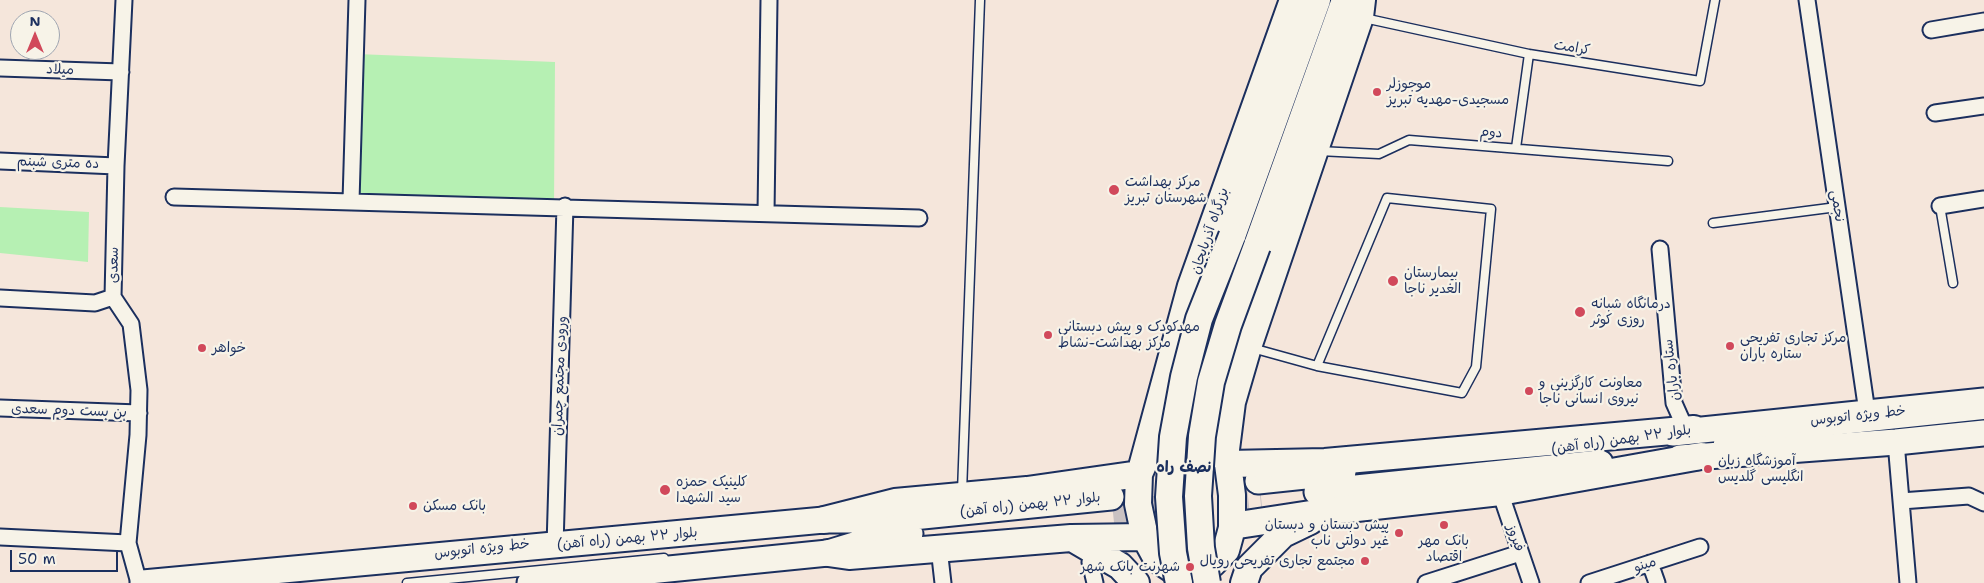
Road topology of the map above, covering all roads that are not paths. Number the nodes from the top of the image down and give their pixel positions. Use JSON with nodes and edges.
{"nodes":[{"id":1,"x":124,"y":0,"type":"edge"},
{"id":2,"x":357,"y":0,"type":"edge"},
{"id":3,"x":769,"y":0,"type":"edge"},
{"id":4,"x":980,"y":0,"type":"edge"},
{"id":5,"x":1293,"y":0,"type":"edge"},
{"id":6,"x":1317,"y":0,"type":"edge"},
{"id":7,"x":1716,"y":0,"type":"edge"},
{"id":8,"x":1807,"y":0,"type":"edge"},
{"id":9,"x":1356,"y":6,"type":"edge"},
{"id":10,"x":1984,"y":21,"type":"edge"},
{"id":11,"x":1931,"y":30,"type":"dead end"},
{"id":12,"x":1529,"y":54,"type":"junction"},
{"id":13,"x":0,"y":68,"type":"edge"},
{"id":14,"x":121,"y":72,"type":"junction"},
{"id":15,"x":1984,"y":106,"type":"edge"},
{"id":16,"x":1935,"y":113,"type":"dead end"},
{"id":17,"x":1516,"y":148,"type":"junction"},
{"id":18,"x":1314,"y":151,"type":"junction"},
{"id":19,"x":0,"y":161,"type":"edge"},
{"id":20,"x":1668,"y":161,"type":"dead end"},
{"id":21,"x":116,"y":166,"type":"junction"},
{"id":22,"x":174,"y":197,"type":"dead end"},
{"id":23,"x":1984,"y":199,"type":"edge"},
{"id":24,"x":351,"y":201,"type":"junction"},
{"id":25,"x":565,"y":206,"type":"junction"},
{"id":26,"x":1940,"y":206,"type":"joint"},
{"id":27,"x":1837,"y":207,"type":"junction"},
{"id":28,"x":766,"y":213,"type":"junction"},
{"id":29,"x":919,"y":218,"type":"dead end"},
{"id":30,"x":1713,"y":223,"type":"dead end"},
{"id":31,"x":1204,"y":246,"type":"junction"},
{"id":32,"x":1660,"y":249,"type":"dead end"},
{"id":33,"x":1273,"y":273,"type":"junction"},
{"id":34,"x":1953,"y":283,"type":"dead end"},
{"id":35,"x":113,"y":297,"type":"junction"},
{"id":36,"x":0,"y":298,"type":"edge"},
{"id":37,"x":1248,"y":347,"type":"junction"},
{"id":38,"x":1317,"y":366,"type":"junction"},
{"id":39,"x":1984,"y":401,"type":"edge"},
{"id":40,"x":0,"y":408,"type":"edge"},
{"id":41,"x":1867,"y":412,"type":"junction"},
{"id":42,"x":139,"y":413,"type":"junction"},
{"id":43,"x":1984,"y":415,"type":"edge"},
{"id":44,"x":1984,"y":432,"type":"edge"},
{"id":45,"x":1896,"y":442,"type":"junction"},
{"id":46,"x":1693,"y":443,"type":"junction"},
{"id":47,"x":1626,"y":444,"type":"dead end"},
{"id":48,"x":1602,"y":457,"type":"junction"},
{"id":49,"x":1226,"y":460,"type":"junction"},
{"id":50,"x":1140,"y":470,"type":"junction"},
{"id":51,"x":1260,"y":489,"type":"tunnel mouth"},
{"id":52,"x":1500,"y":492,"type":"junction"},
{"id":53,"x":962,"y":496,"type":"junction"},
{"id":54,"x":1901,"y":501,"type":"junction"},
{"id":55,"x":1984,"y":503,"type":"edge"},
{"id":56,"x":1330,"y":511,"type":"junction"},
{"id":57,"x":824,"y":520,"type":"junction"},
{"id":58,"x":1232,"y":527,"type":"junction"},
{"id":59,"x":748,"y":528,"type":"junction"},
{"id":60,"x":0,"y":537,"type":"edge"},
{"id":61,"x":1071,"y":538,"type":"junction"},
{"id":62,"x":1145,"y":538,"type":"junction"},
{"id":63,"x":679,"y":542,"type":"dead end"},
{"id":64,"x":128,"y":543,"type":"junction"},
{"id":65,"x":554,"y":546,"type":"junction"},
{"id":66,"x":1700,"y":546,"type":"dead end"},
{"id":67,"x":939,"y":548,"type":"junction"},
{"id":68,"x":1520,"y":552,"type":"junction"},
{"id":69,"x":828,"y":553,"type":"junction"},
{"id":70,"x":671,"y":558,"type":"dead end"},
{"id":71,"x":681,"y":559,"type":"dead end"},
{"id":72,"x":750,"y":560,"type":"junction"},
{"id":73,"x":1090,"y":562,"type":"dead end"},
{"id":74,"x":1650,"y":563,"type":"junction"},
{"id":75,"x":139,"y":583,"type":"edge"},
{"id":76,"x":143,"y":583,"type":"edge"},
{"id":77,"x":408,"y":583,"type":"edge"},
{"id":78,"x":530,"y":583,"type":"edge"},
{"id":79,"x":943,"y":583,"type":"edge"},
{"id":80,"x":1095,"y":583,"type":"edge"},
{"id":81,"x":1136,"y":583,"type":"edge"},
{"id":82,"x":1156,"y":583,"type":"edge"},
{"id":83,"x":1179,"y":583,"type":"edge"},
{"id":84,"x":1208,"y":583,"type":"edge"},
{"id":85,"x":1234,"y":583,"type":"edge"},
{"id":86,"x":1244,"y":583,"type":"edge"},
{"id":87,"x":1426,"y":583,"type":"edge"},
{"id":88,"x":1531,"y":583,"type":"edge"},
{"id":89,"x":1589,"y":583,"type":"edge"},
{"id":90,"x":1656,"y":583,"type":"edge"},
{"id":91,"x":1908,"y":583,"type":"edge"}],
"edges":[{"from":1,"to":14,"type":"street","name":"سعدی"},
{"from":2,"to":24,"type":"street"},
{"from":3,"to":28,"type":"street"},
{"from":4,"to":53,"type":"lane"},
{"from":5,"to":31,"type":"highway","name":"بزرگراه آذربایجان"},
{"from":6,"to":83,"type":"highway","name":"بزرگراه آذربایجان","bridge":true},
{"from":7,"to":12,"type":"lane","name":"کرامت"},
{"from":8,"to":27,"type":"street","name":"نجمی"},
{"from":9,"to":12,"type":"lane","name":"کرامت"},
{"from":9,"to":18,"type":"highway"},
{"from":9,"to":84,"type":"highway","bridge":true},
{"from":10,"to":11,"type":"street"},
{"from":12,"to":17,"type":"lane"},
{"from":13,"to":14,"type":"street","name":"میلاد"},
{"from":14,"to":21,"type":"street","name":"سعدی"},
{"from":15,"to":16,"type":"street"},
{"from":17,"to":18,"type":"lane","name":"دوم"},
{"from":17,"to":20,"type":"lane","name":"دوم"},
{"from":18,"to":33,"type":"highway"},
{"from":19,"to":21,"type":"street","name":"ده متری شبنم"},
{"from":21,"to":35,"type":"street","name":"سعدی"},
{"from":22,"to":24,"type":"street"},
{"from":23,"to":26,"type":"street"},
{"from":24,"to":25,"type":"street"},
{"from":25,"to":28,"type":"street"},
{"from":25,"to":65,"type":"street","name":"ورودی مجتمع چمران"},
{"from":26,"to":34,"type":"lane"},
{"from":27,"to":30,"type":"lane"},
{"from":27,"to":41,"type":"street","name":"نجمی"},
{"from":28,"to":29,"type":"street"},
{"from":31,"to":33,"type":"highway"},
{"from":31,"to":50,"type":"highway","name":"بزرگراه آذربایجان"},
{"from":32,"to":46,"type":"street","name":"ستاره باران"},
{"from":33,"to":37,"type":"highway"},
{"from":35,"to":36,"type":"street"},
{"from":35,"to":42,"type":"street","name":"سعدی"},
{"from":37,"to":38,"type":"lane"},
{"from":37,"to":49,"type":"highway"},
{"from":38,"to":38,"type":"lane"},
{"from":39,"to":41,"type":"main road","name":"بلوار ۲۲ بهمن (راه آهن)"},
{"from":40,"to":42,"type":"street","name":"بن بست دوم سعدی"},
{"from":41,"to":46,"type":"main road","name":"بلوار ۲۲ بهمن (راه آهن)"},
{"from":42,"to":64,"type":"street","name":"سعدی"},
{"from":43,"to":46,"type":"lane","name":"خط ویژه اتوبوس"},
{"from":44,"to":45,"type":"main road","name":"بلوار ۲۲ بهمن (راه آهن)"},
{"from":45,"to":46,"type":"main road","name":"بلوار ۲۲ بهمن (راه آهن)"},
{"from":45,"to":54,"type":"street"},
{"from":46,"to":48,"type":"main road","name":"بلوار ۲۲ بهمن (راه آهن)"},
{"from":46,"to":49,"type":"highway"},
{"from":46,"to":52,"type":"highway"},
{"from":47,"to":48,"type":"lane"},
{"from":48,"to":51,"type":"main road","name":"بلوار ۲۲ بهمن (راه آهن)"},
{"from":49,"to":50,"type":"highway"},
{"from":49,"to":58,"type":"highway"},
{"from":50,"to":53,"type":"highway"},
{"from":50,"to":62,"type":"highway"},
{"from":52,"to":56,"type":"highway"},
{"from":52,"to":68,"type":"street","name":"فیروز"},
{"from":53,"to":57,"type":"highway"},
{"from":54,"to":55,"type":"street"},
{"from":54,"to":91,"type":"street"},
{"from":56,"to":58,"type":"highway"},
{"from":56,"to":86,"type":"highway"},
{"from":57,"to":59,"type":"main road","name":"بلوار ۲۲ بهمن (راه آهن)"},
{"from":57,"to":69,"type":"main road","name":"بلوار ۲۲ بهمن (راه آهن)"},
{"from":58,"to":62,"type":"highway"},
{"from":58,"to":85,"type":"highway"},
{"from":59,"to":63,"type":"lane"},
{"from":59,"to":65,"type":"main road","name":"بلوار ۲۲ بهمن (راه آهن)"},
{"from":60,"to":64,"type":"street"},
{"from":61,"to":62,"type":"highway"},
{"from":61,"to":67,"type":"highway"},
{"from":61,"to":81,"type":"highway"},
{"from":62,"to":82,"type":"highway"},
{"from":64,"to":75,"type":"street","name":"سعدی"},
{"from":65,"to":76,"type":"main road","name":"بلوار ۲۲ بهمن (راه آهن)"},
{"from":66,"to":74,"type":"street","name":"مینو"},
{"from":67,"to":69,"type":"highway"},
{"from":67,"to":79,"type":"street"},
{"from":68,"to":87,"type":"street"},
{"from":68,"to":88,"type":"street","name":"فیروز"},
{"from":69,"to":72,"type":"main road","name":"بلوار ۲۲ بهمن (راه آهن)"},
{"from":70,"to":77,"type":"lane","name":"خط ویژه اتوبوس"},
{"from":71,"to":72,"type":"lane"},
{"from":72,"to":78,"type":"main road","name":"بلوار ۲۲ بهمن (راه آهن)"},
{"from":73,"to":80,"type":"street"},
{"from":74,"to":89,"type":"street","name":"مینو"},
{"from":74,"to":90,"type":"street"}]}
